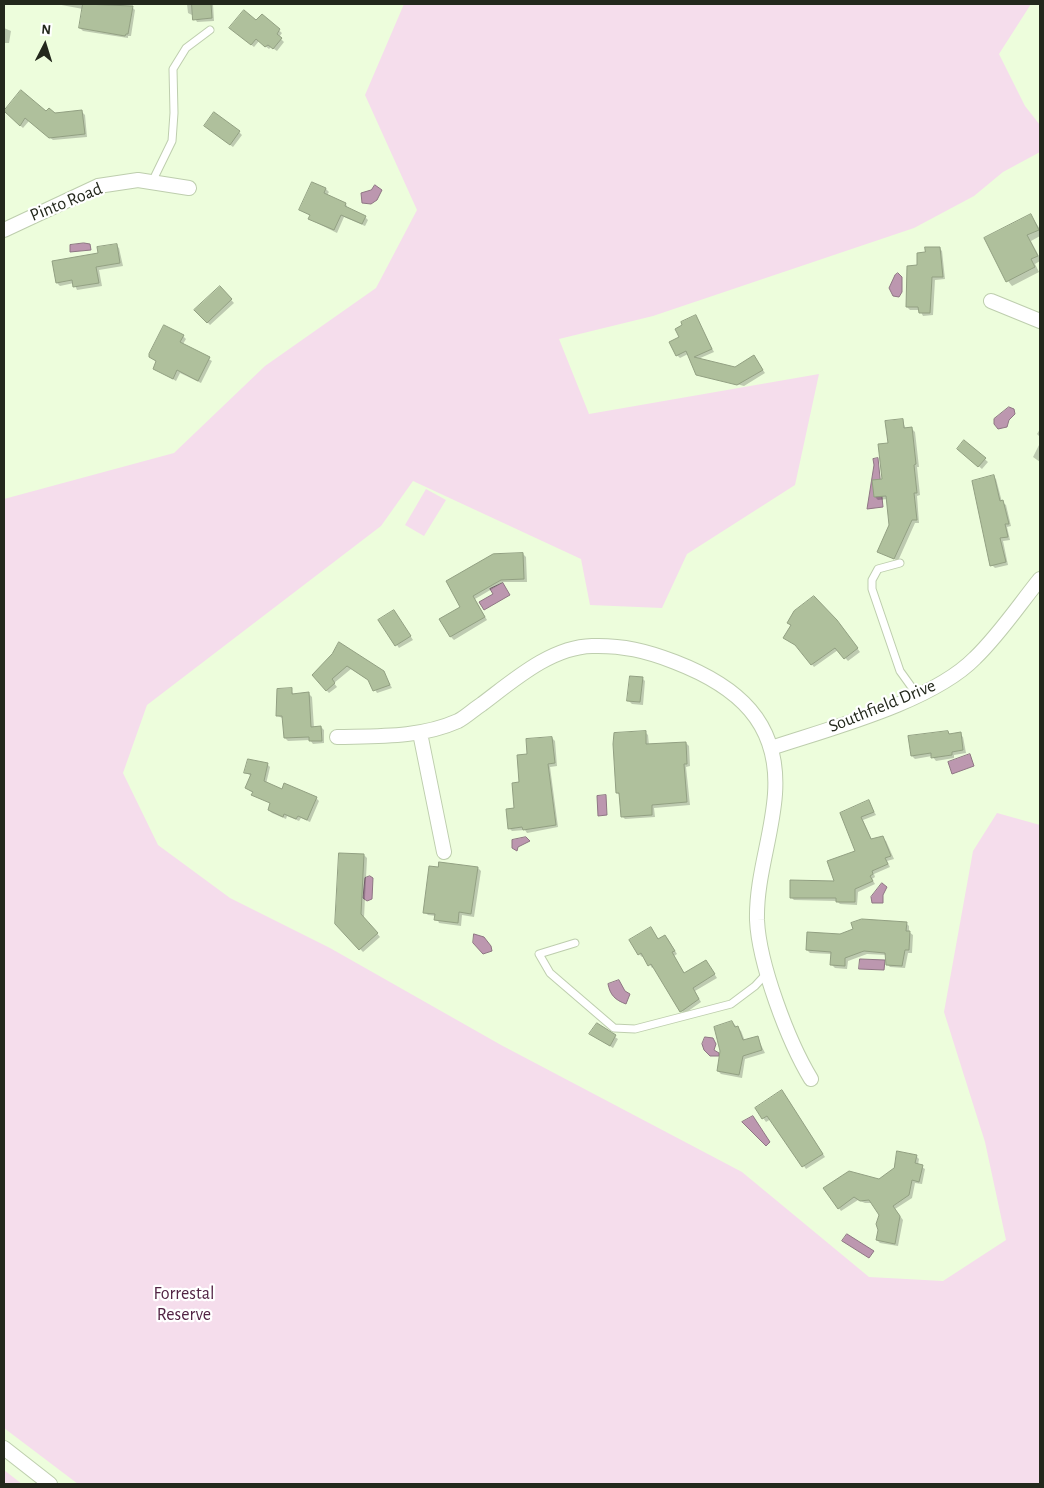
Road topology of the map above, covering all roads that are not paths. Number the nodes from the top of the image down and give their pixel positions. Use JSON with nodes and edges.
{"nodes":[{"id":1,"x":210,"y":30,"type":"dead end"},
{"id":2,"x":152,"y":183,"type":"junction"},
{"id":3,"x":189,"y":188,"type":"dead end"},
{"id":4,"x":4,"y":230,"type":"edge"},
{"id":5,"x":992,"y":302,"type":"dead end"},
{"id":6,"x":1040,"y":321,"type":"edge"},
{"id":7,"x":900,"y":563,"type":"dead end"},
{"id":8,"x":1040,"y":579,"type":"edge"},
{"id":9,"x":918,"y":696,"type":"junction"},
{"id":10,"x":420,"y":733,"type":"junction"},
{"id":11,"x":337,"y":737,"type":"dead end"},
{"id":12,"x":772,"y":748,"type":"junction"},
{"id":13,"x":444,"y":852,"type":"dead end"},
{"id":14,"x":575,"y":943,"type":"dead end"},
{"id":15,"x":768,"y":973,"type":"junction"},
{"id":16,"x":811,"y":1079,"type":"dead end"},
{"id":17,"x":4,"y":1448,"type":"edge"},
{"id":18,"x":50,"y":1484,"type":"edge"}],
"edges":[{"from":1,"to":2,"type":"lane"},
{"from":2,"to":3,"type":"street","name":"Pinto Road"},
{"from":2,"to":4,"type":"street","name":"Pinto Road"},
{"from":5,"to":6,"type":"street"},
{"from":7,"to":9,"type":"lane"},
{"from":8,"to":9,"type":"street","name":"Southfield Drive"},
{"from":9,"to":12,"type":"street","name":"Southfield Drive"},
{"from":10,"to":11,"type":"street"},
{"from":10,"to":12,"type":"street"},
{"from":10,"to":13,"type":"street"},
{"from":12,"to":15,"type":"street"},
{"from":14,"to":15,"type":"lane"},
{"from":15,"to":16,"type":"street"},
{"from":17,"to":18,"type":"street"}]}
